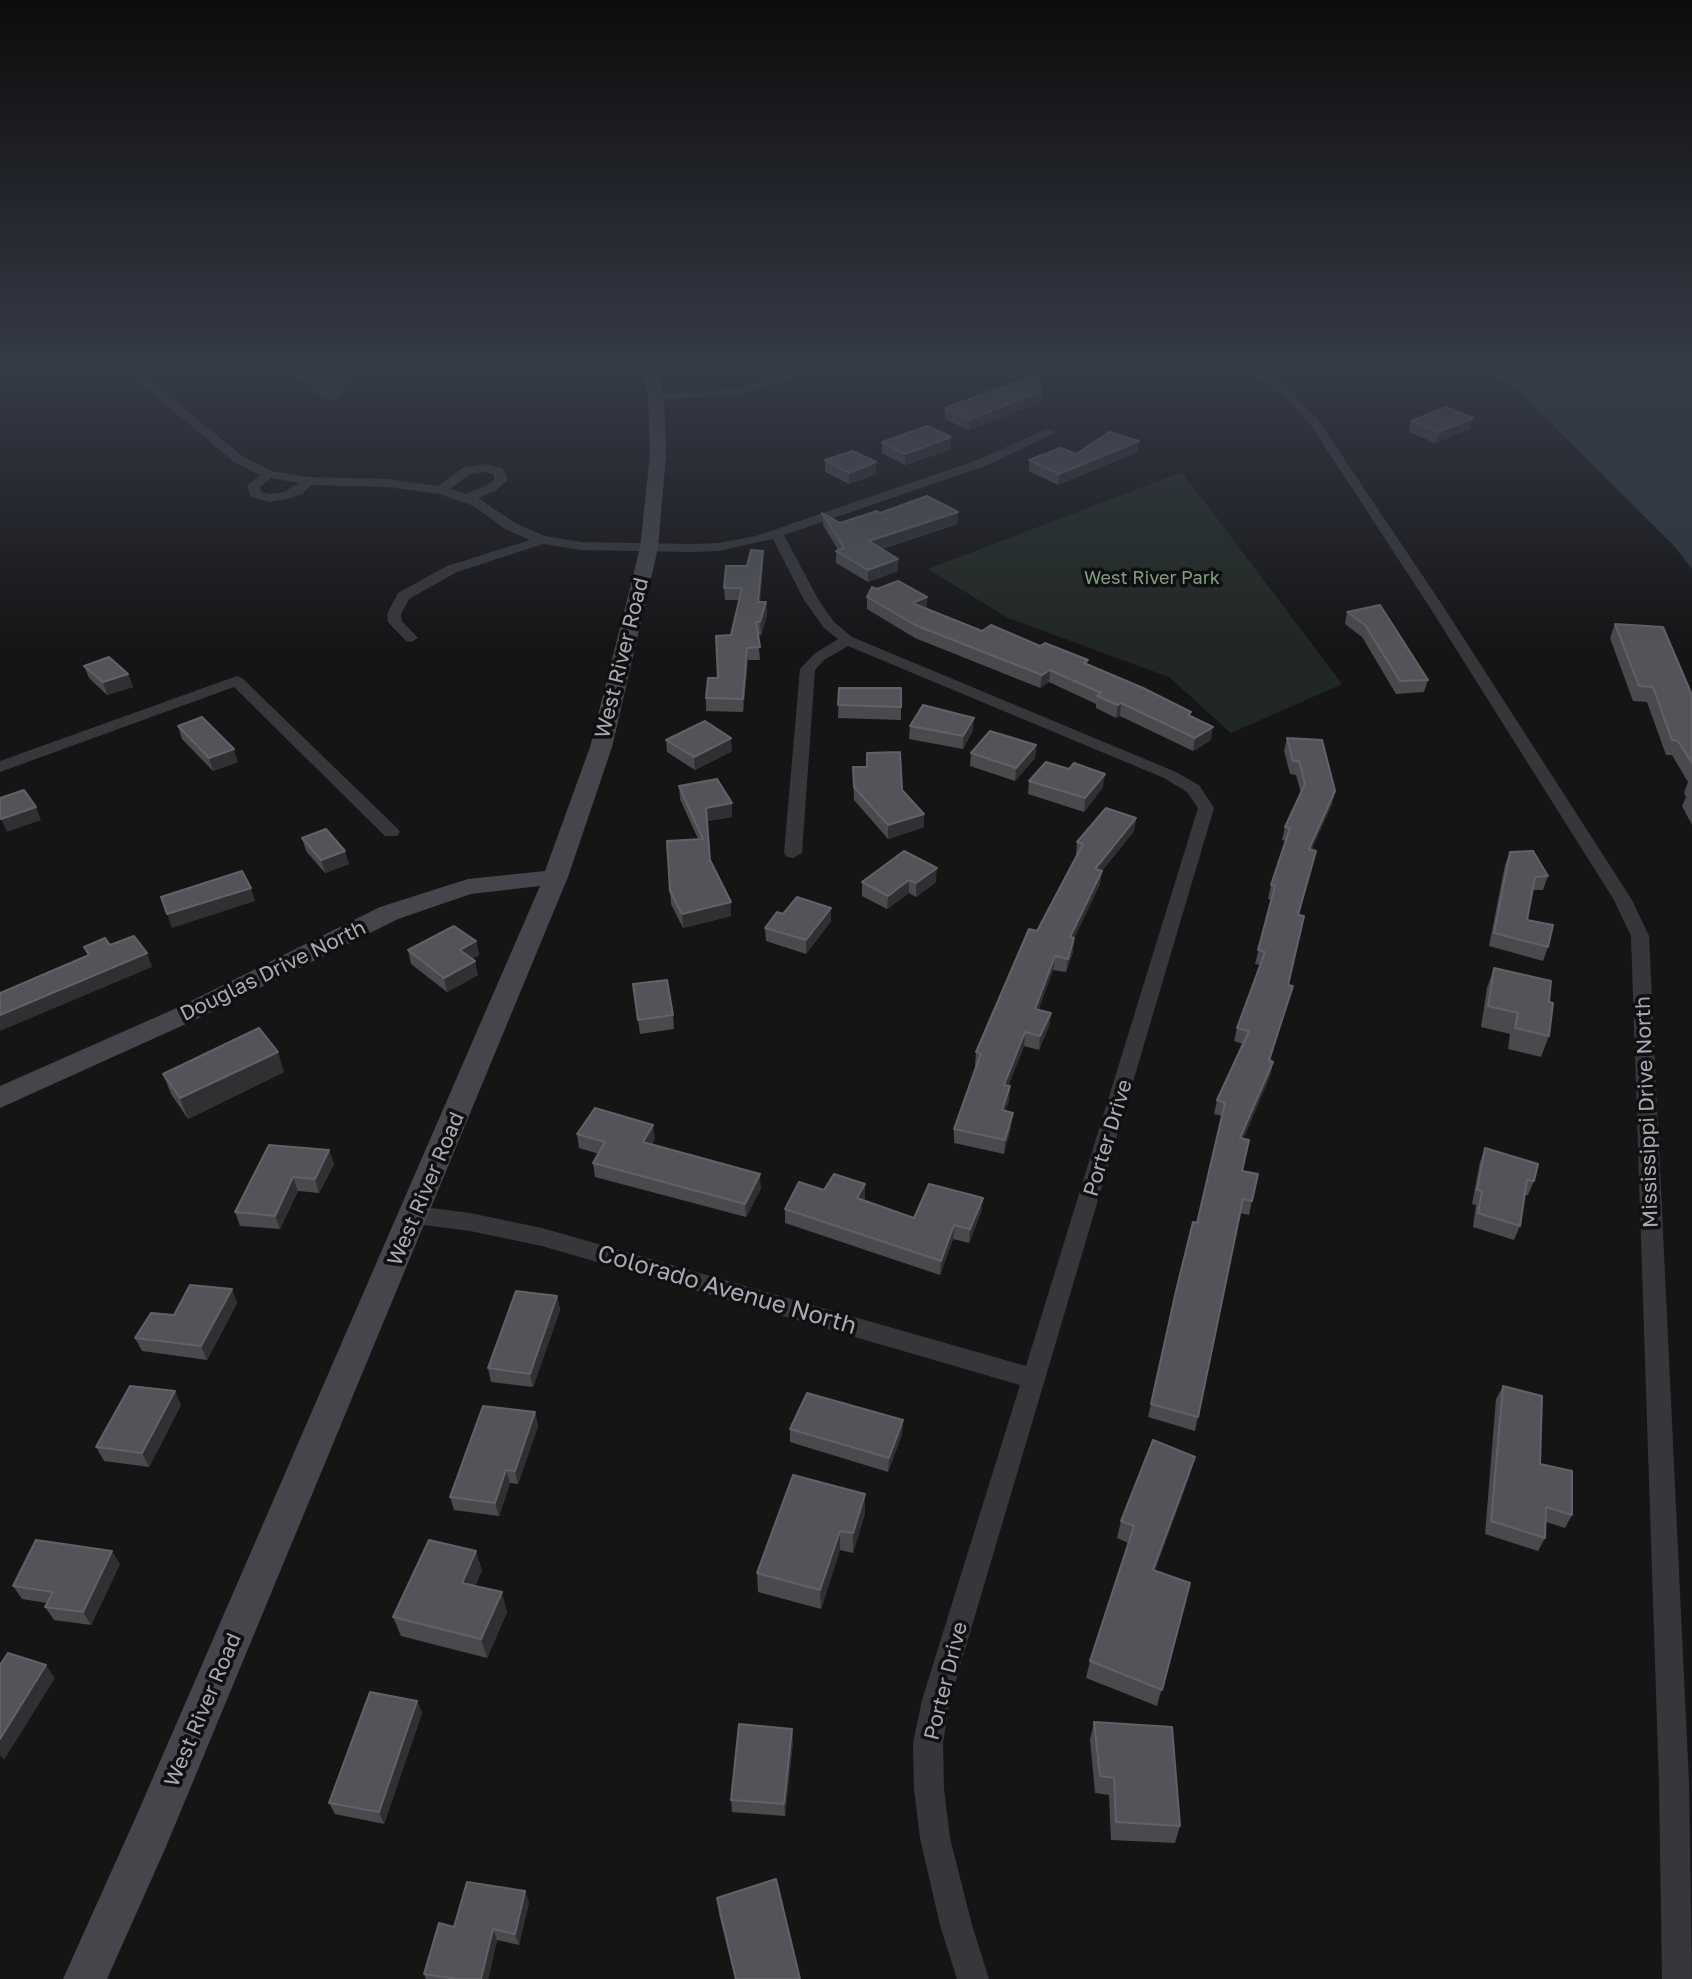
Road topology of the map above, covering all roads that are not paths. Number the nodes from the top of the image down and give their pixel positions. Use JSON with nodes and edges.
{"nodes":[{"id":1,"x":241,"y":460,"type":"edge"},
{"id":2,"x":657,"y":460,"type":"edge"},
{"id":3,"x":988,"y":460,"type":"edge"},
{"id":4,"x":1339,"y":460,"type":"edge"},
{"id":5,"x":269,"y":474,"type":"junction"},
{"id":6,"x":308,"y":481,"type":"junction"},
{"id":7,"x":441,"y":490,"type":"junction"},
{"id":8,"x":468,"y":498,"type":"junction"},
{"id":9,"x":777,"y":534,"type":"junction"},
{"id":10,"x":541,"y":540,"type":"junction"},
{"id":11,"x":649,"y":548,"type":"junction"},
{"id":12,"x":411,"y":638,"type":"dead end"},
{"id":13,"x":846,"y":640,"type":"junction"},
{"id":14,"x":0,"y":767,"type":"edge"},
{"id":15,"x":391,"y":832,"type":"dead end"},
{"id":16,"x":793,"y":853,"type":"dead end"},
{"id":17,"x":555,"y":877,"type":"junction"},
{"id":18,"x":0,"y":1098,"type":"edge"},
{"id":19,"x":416,"y":1214,"type":"junction"},
{"id":20,"x":1035,"y":1379,"type":"junction"},
{"id":21,"x":85,"y":1979,"type":"edge"},
{"id":22,"x":973,"y":1979,"type":"edge"},
{"id":23,"x":1678,"y":1979,"type":"edge"}],
"edges":[{"from":1,"to":5,"type":"street"},
{"from":2,"to":11,"type":"main road","name":"West River Road"},
{"from":3,"to":9,"type":"street"},
{"from":4,"to":23,"type":"street","name":"Mississippi Drive North"},
{"from":5,"to":6,"type":"street"},
{"from":5,"to":6,"type":"street"},
{"from":6,"to":7,"type":"street"},
{"from":7,"to":8,"type":"street"},
{"from":7,"to":8,"type":"street"},
{"from":8,"to":10,"type":"street"},
{"from":9,"to":11,"type":"street"},
{"from":9,"to":13,"type":"street","name":"Porter Drive"},
{"from":10,"to":11,"type":"street"},
{"from":10,"to":12,"type":"street"},
{"from":11,"to":17,"type":"main road","name":"West River Road"},
{"from":13,"to":16,"type":"street"},
{"from":13,"to":20,"type":"street","name":"Porter Drive"},
{"from":14,"to":15,"type":"street"},
{"from":17,"to":18,"type":"main road","name":"Douglas Drive North"},
{"from":17,"to":19,"type":"main road","name":"West River Road"},
{"from":19,"to":20,"type":"street","name":"Colorado Avenue North"},
{"from":19,"to":21,"type":"main road","name":"West River Road"},
{"from":20,"to":22,"type":"street","name":"Porter Drive"}]}
